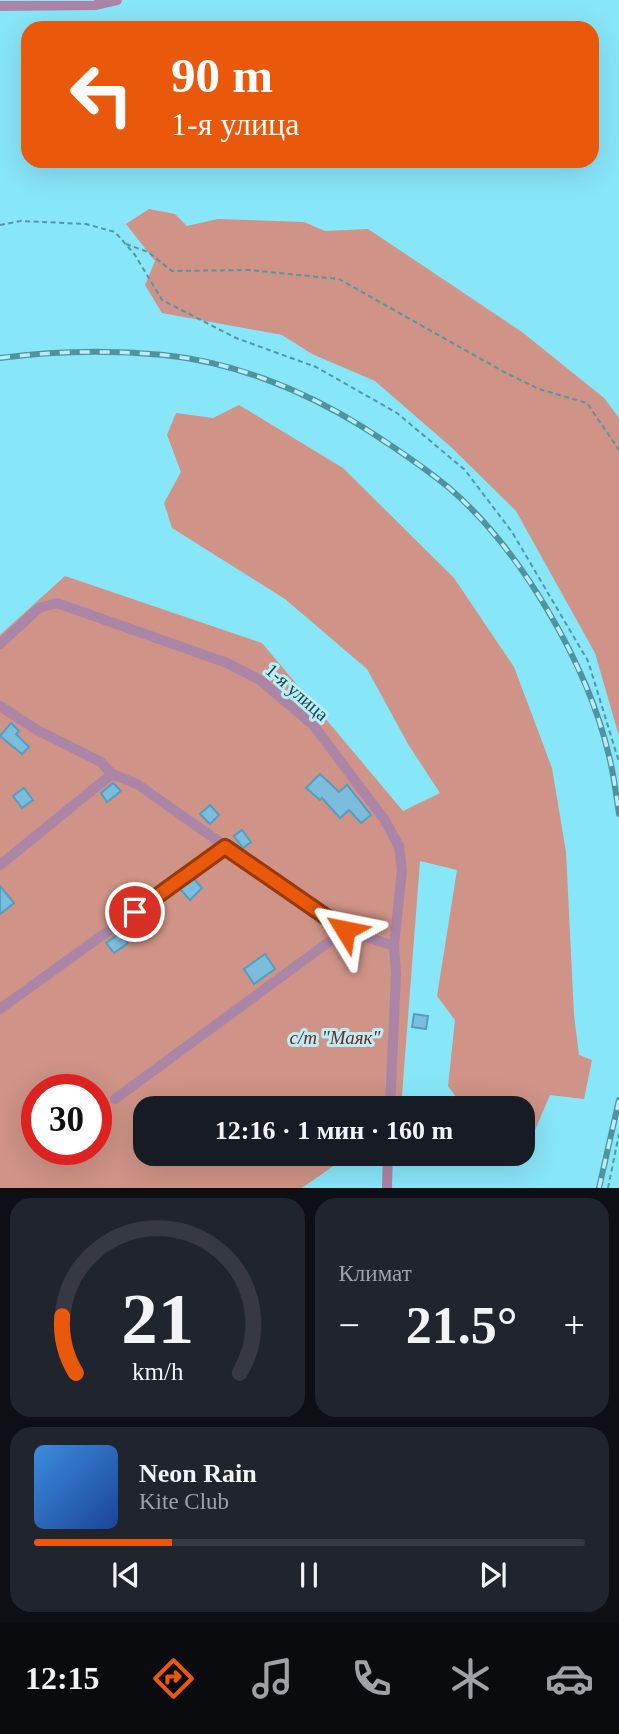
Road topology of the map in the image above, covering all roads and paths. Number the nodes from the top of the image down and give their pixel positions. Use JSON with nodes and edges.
{"nodes":[{"id":1,"x":117,"y":0,"type":"edge"},
{"id":2,"x":1,"y":8,"type":"edge"},
{"id":3,"x":0,"y":225,"type":"edge"},
{"id":4,"x":125,"y":243,"type":"junction"},
{"id":5,"x":619,"y":450,"type":"edge"},
{"id":6,"x":0,"y":644,"type":"edge"},
{"id":7,"x":0,"y":706,"type":"edge"},
{"id":8,"x":619,"y":762,"type":"edge"},
{"id":9,"x":112,"y":774,"type":"junction"},
{"id":10,"x":225,"y":847,"type":"junction"},
{"id":11,"x":0,"y":865,"type":"edge"},
{"id":12,"x":345,"y":930,"type":"junction"},
{"id":13,"x":394,"y":946,"type":"junction"},
{"id":14,"x":0,"y":1009,"type":"edge"},
{"id":15,"x":391,"y":1096,"type":"edge"},
{"id":16,"x":115,"y":1099,"type":"dead end"},
{"id":17,"x":619,"y":1134,"type":"edge"},
{"id":18,"x":388,"y":1166,"type":"edge"},
{"id":19,"x":387,"y":1188,"type":"edge"},
{"id":20,"x":608,"y":1188,"type":"edge"}],
"edges":[{"from":1,"to":2,"type":"street"},
{"from":3,"to":4,"type":"path"},
{"from":4,"to":5,"type":"path"},
{"from":4,"to":8,"type":"path"},
{"from":6,"to":13,"type":"street","name":"1-я улица"},
{"from":7,"to":9,"type":"street"},
{"from":9,"to":10,"type":"street"},
{"from":9,"to":11,"type":"street"},
{"from":10,"to":12,"type":"street"},
{"from":10,"to":14,"type":"street"},
{"from":12,"to":13,"type":"street"},
{"from":12,"to":16,"type":"street"},
{"from":13,"to":15,"type":"street","name":"1-я улица"},
{"from":17,"to":20,"type":"path"},
{"from":18,"to":19,"type":"street"}]}
